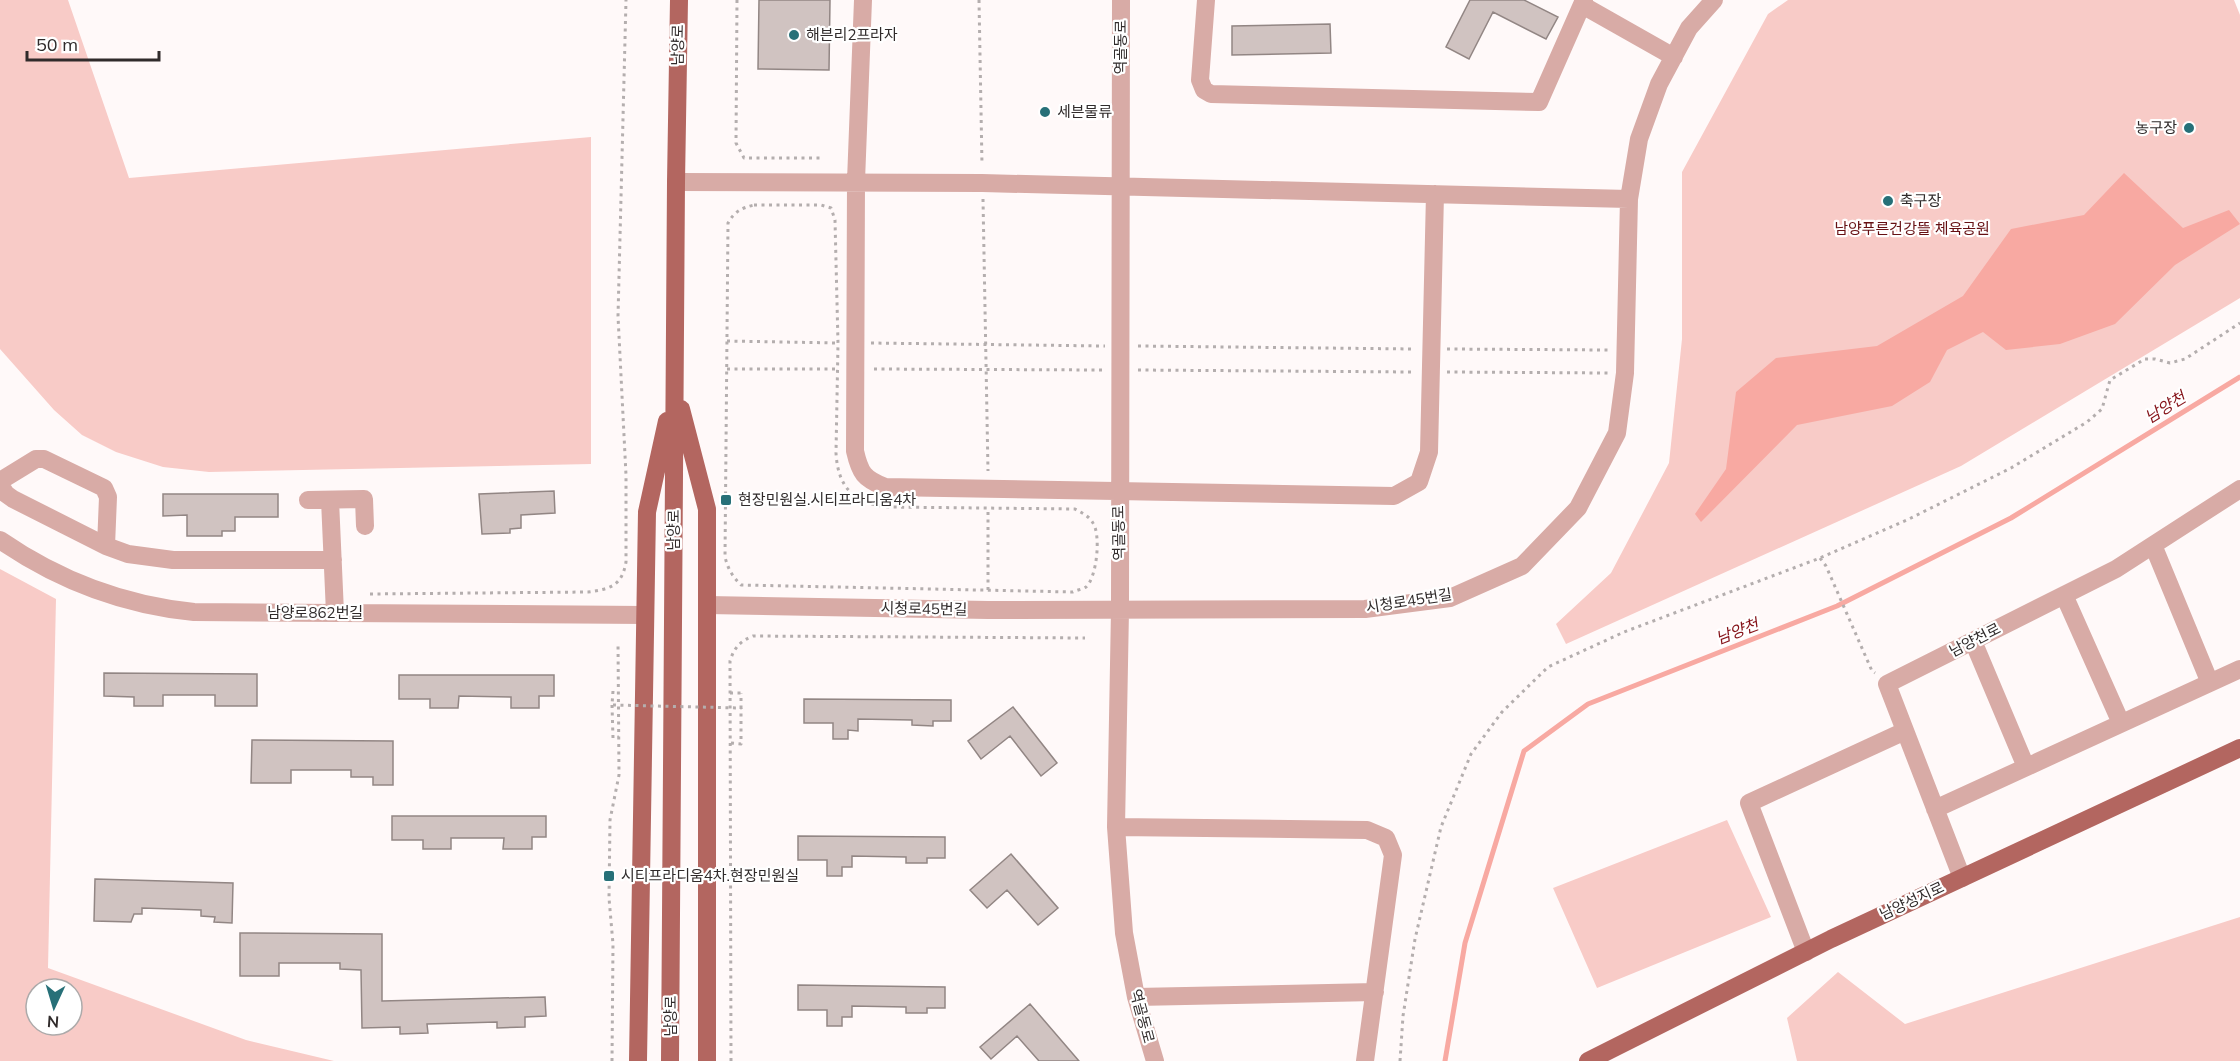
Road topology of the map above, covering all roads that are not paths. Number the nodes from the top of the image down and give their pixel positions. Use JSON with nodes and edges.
{"nodes":[{"id":1,"x":679,"y":0,"type":"edge"},
{"id":2,"x":863,"y":0,"type":"edge"},
{"id":3,"x":1121,"y":0,"type":"edge"},
{"id":4,"x":1206,"y":0,"type":"edge"},
{"id":5,"x":1714,"y":0,"type":"edge"},
{"id":6,"x":1583,"y":2,"type":"edge"},
{"id":7,"x":1674,"y":57,"type":"junction"},
{"id":8,"x":856,"y":181,"type":"junction"},
{"id":9,"x":676,"y":182,"type":"junction"},
{"id":10,"x":1120,"y":186,"type":"junction"},
{"id":11,"x":1435,"y":194,"type":"junction"},
{"id":12,"x":1629,"y":200,"type":"junction"},
{"id":13,"x":675,"y":387,"type":"junction"},
{"id":14,"x":0,"y":483,"type":"edge"},
{"id":15,"x":1118,"y":490,"type":"junction"},
{"id":16,"x":2239,"y":491,"type":"edge"},
{"id":17,"x":308,"y":500,"type":"dead end"},
{"id":18,"x":330,"y":500,"type":"junction"},
{"id":19,"x":365,"y":526,"type":"dead end"},
{"id":20,"x":0,"y":540,"type":"edge"},
{"id":21,"x":2153,"y":544,"type":"junction"},
{"id":22,"x":106,"y":546,"type":"junction"},
{"id":23,"x":333,"y":560,"type":"junction"},
{"id":24,"x":2064,"y":595,"type":"junction"},
{"id":25,"x":707,"y":605,"type":"junction"},
{"id":26,"x":1120,"y":610,"type":"junction"},
{"id":27,"x":335,"y":613,"type":"junction"},
{"id":28,"x":645,"y":615,"type":"junction"},
{"id":29,"x":1973,"y":641,"type":"junction"},
{"id":30,"x":2240,"y":669,"type":"edge"},
{"id":31,"x":2210,"y":683,"type":"junction"},
{"id":32,"x":2121,"y":723,"type":"junction"},
{"id":33,"x":1905,"y":731,"type":"junction"},
{"id":34,"x":2240,"y":748,"type":"edge"},
{"id":35,"x":2026,"y":767,"type":"junction"},
{"id":36,"x":1935,"y":809,"type":"junction"},
{"id":37,"x":1116,"y":827,"type":"junction"},
{"id":38,"x":1962,"y":878,"type":"junction"},
{"id":39,"x":1806,"y":952,"type":"junction"},
{"id":40,"x":1375,"y":992,"type":"junction"},
{"id":41,"x":1136,"y":997,"type":"junction"},
{"id":42,"x":1592,"y":1060,"type":"edge"},
{"id":43,"x":638,"y":1061,"type":"edge"},
{"id":44,"x":670,"y":1061,"type":"edge"},
{"id":45,"x":707,"y":1061,"type":"edge"},
{"id":46,"x":1155,"y":1061,"type":"edge"},
{"id":47,"x":1365,"y":1061,"type":"edge"}],
"edges":[{"from":1,"to":9,"type":"main road","name":"남양로"},
{"from":2,"to":8,"type":"street"},
{"from":3,"to":10,"type":"street","name":"역골동로"},
{"from":4,"to":6,"type":"street"},
{"from":5,"to":7,"type":"street","name":"시청로45번길"},
{"from":6,"to":7,"type":"street"},
{"from":7,"to":12,"type":"street","name":"시청로45번길"},
{"from":8,"to":9,"type":"street"},
{"from":8,"to":10,"type":"street"},
{"from":8,"to":15,"type":"street"},
{"from":9,"to":13,"type":"main road","name":"남양로"},
{"from":10,"to":11,"type":"street"},
{"from":10,"to":15,"type":"street","name":"역골동로"},
{"from":11,"to":12,"type":"street"},
{"from":11,"to":15,"type":"street"},
{"from":12,"to":26,"type":"street","name":"시청로45번길"},
{"from":13,"to":25,"type":"main road"},
{"from":13,"to":28,"type":"main road"},
{"from":13,"to":44,"type":"main road","name":"남양로"},
{"from":14,"to":22,"type":"street"},
{"from":14,"to":22,"type":"street"},
{"from":15,"to":26,"type":"street","name":"역골동로"},
{"from":16,"to":21,"type":"street","name":"남양천로"},
{"from":17,"to":18,"type":"street"},
{"from":18,"to":19,"type":"street"},
{"from":18,"to":23,"type":"street"},
{"from":20,"to":27,"type":"street","name":"남양로862번길"},
{"from":21,"to":24,"type":"street","name":"남양천로"},
{"from":21,"to":31,"type":"street"},
{"from":22,"to":23,"type":"street"},
{"from":23,"to":27,"type":"street"},
{"from":24,"to":29,"type":"street","name":"남양천로"},
{"from":24,"to":32,"type":"street"},
{"from":25,"to":26,"type":"street","name":"시청로45번길"},
{"from":25,"to":45,"type":"main road"},
{"from":26,"to":37,"type":"street","name":"역골동로"},
{"from":27,"to":28,"type":"street","name":"남양로862번길"},
{"from":28,"to":43,"type":"main road"},
{"from":29,"to":33,"type":"street","name":"남양천로"},
{"from":29,"to":35,"type":"street"},
{"from":30,"to":31,"type":"street"},
{"from":31,"to":32,"type":"street"},
{"from":32,"to":35,"type":"street"},
{"from":33,"to":36,"type":"street","name":"남양천로"},
{"from":33,"to":39,"type":"street"},
{"from":34,"to":38,"type":"main road","name":"남양성지로"},
{"from":35,"to":36,"type":"street"},
{"from":36,"to":38,"type":"street","name":"남양천로"},
{"from":37,"to":40,"type":"street"},
{"from":37,"to":41,"type":"street","name":"역골동로"},
{"from":38,"to":39,"type":"main road","name":"남양성지로"},
{"from":39,"to":42,"type":"main road","name":"남양성지로"},
{"from":40,"to":41,"type":"street"},
{"from":40,"to":47,"type":"street"},
{"from":41,"to":46,"type":"street","name":"역골동로"}]}
